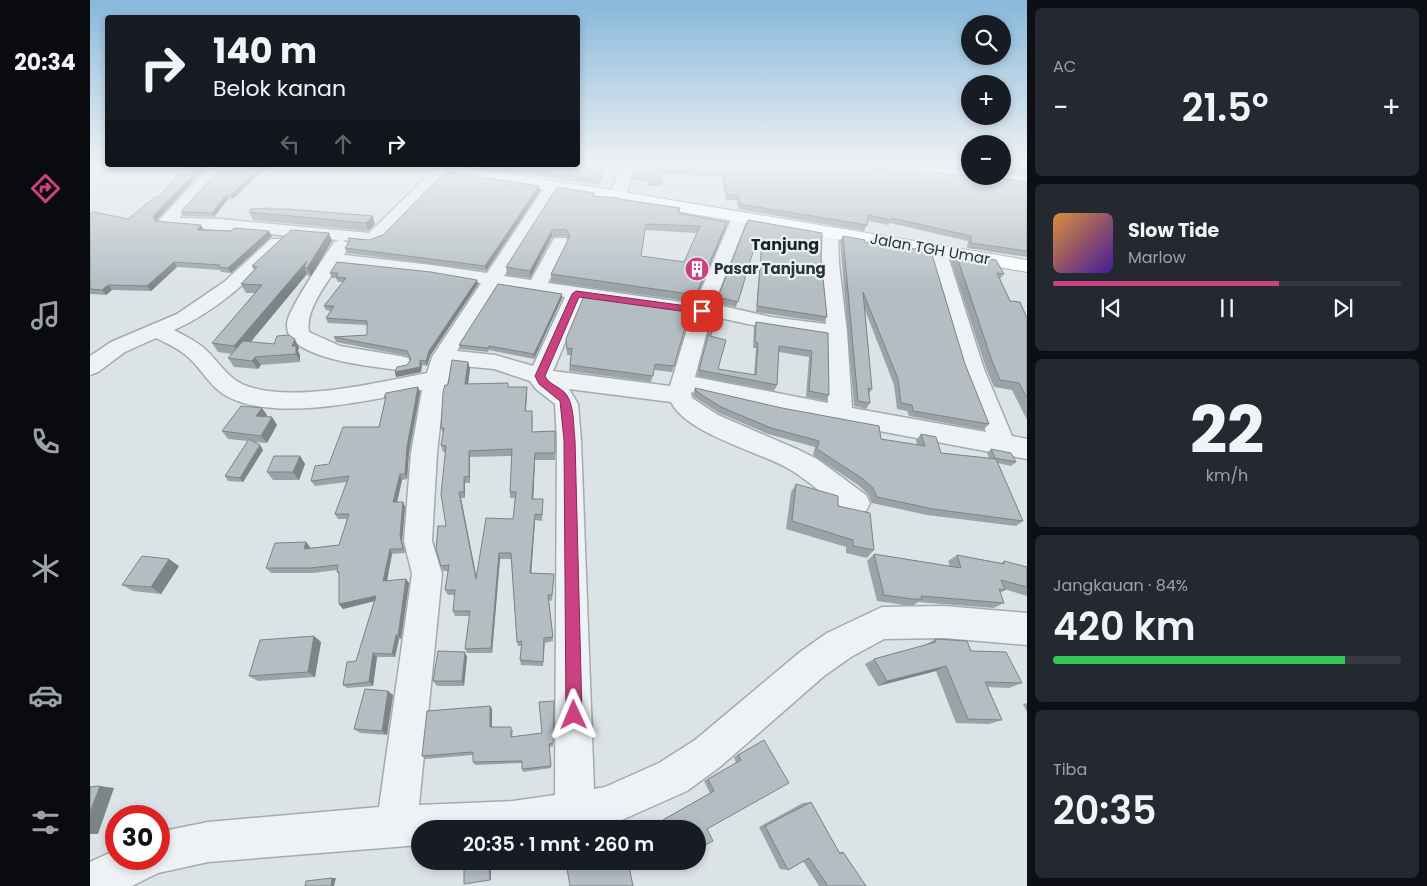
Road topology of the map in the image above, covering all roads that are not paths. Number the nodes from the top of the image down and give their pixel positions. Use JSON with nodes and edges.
{"nodes":[{"id":1,"x":181,"y":206,"type":"edge"},
{"id":2,"x":405,"y":206,"type":"edge"},
{"id":3,"x":539,"y":206,"type":"edge"},
{"id":4,"x":678,"y":206,"type":"edge"},
{"id":5,"x":740,"y":217,"type":"junction"},
{"id":6,"x":289,"y":231,"type":"junction"},
{"id":7,"x":830,"y":232,"type":"junction"},
{"id":8,"x":347,"y":237,"type":"junction"},
{"id":9,"x":560,"y":242,"type":"dead end"},
{"id":10,"x":937,"y":250,"type":"junction"},
{"id":11,"x":332,"y":259,"type":"junction"},
{"id":12,"x":1027,"y":266,"type":"edge"},
{"id":13,"x":492,"y":280,"type":"junction"},
{"id":14,"x":537,"y":287,"type":"junction"},
{"id":15,"x":576,"y":294,"type":"junction"},
{"id":16,"x":703,"y":309,"type":"junction"},
{"id":17,"x":162,"y":328,"type":"junction"},
{"id":18,"x":837,"y":332,"type":"junction"},
{"id":19,"x":400,"y":363,"type":"dead end"},
{"id":20,"x":90,"y":368,"type":"edge"},
{"id":21,"x":440,"y":368,"type":"junction"},
{"id":22,"x":540,"y":376,"type":"junction"},
{"id":23,"x":681,"y":388,"type":"junction"},
{"id":24,"x":840,"y":414,"type":"junction"},
{"id":25,"x":1004,"y":444,"type":"junction"},
{"id":26,"x":1027,"y":449,"type":"edge"},
{"id":27,"x":856,"y":502,"type":"dead end"},
{"id":28,"x":1027,"y":629,"type":"edge"},
{"id":29,"x":575,"y":812,"type":"junction"},
{"id":30,"x":397,"y":826,"type":"junction"},
{"id":31,"x":170,"y":851,"type":"edge"},
{"id":32,"x":120,"y":870,"type":"edge"},
{"id":33,"x":90,"y":884,"type":"edge"}],
"edges":[{"from":1,"to":6,"type":"street"},
{"from":2,"to":8,"type":"street"},
{"from":3,"to":13,"type":"street"},
{"from":4,"to":5,"type":"main road","name":"Jalan TGH Umar"},
{"from":5,"to":7,"type":"main road","name":"Jalan TGH Umar"},
{"from":5,"to":16,"type":"street"},
{"from":6,"to":8,"type":"street"},
{"from":6,"to":17,"type":"street"},
{"from":7,"to":10,"type":"main road","name":"Jalan TGH Umar"},
{"from":7,"to":18,"type":"street"},
{"from":8,"to":11,"type":"street"},
{"from":9,"to":14,"type":"street"},
{"from":10,"to":12,"type":"main road","name":"Jalan TGH Umar"},
{"from":10,"to":25,"type":"street"},
{"from":11,"to":13,"type":"street"},
{"from":11,"to":19,"type":"street"},
{"from":13,"to":14,"type":"street"},
{"from":13,"to":21,"type":"street"},
{"from":14,"to":15,"type":"street"},
{"from":15,"to":16,"type":"street"},
{"from":15,"to":22,"type":"street"},
{"from":16,"to":18,"type":"street"},
{"from":16,"to":23,"type":"street"},
{"from":17,"to":20,"type":"street"},
{"from":17,"to":21,"type":"street"},
{"from":18,"to":24,"type":"street"},
{"from":21,"to":22,"type":"street"},
{"from":21,"to":30,"type":"street"},
{"from":22,"to":23,"type":"street"},
{"from":22,"to":29,"type":"street"},
{"from":23,"to":24,"type":"street"},
{"from":23,"to":27,"type":"street"},
{"from":24,"to":25,"type":"street"},
{"from":25,"to":26,"type":"street"},
{"from":28,"to":29,"type":"street"},
{"from":29,"to":30,"type":"street"},
{"from":30,"to":31,"type":"street"},
{"from":32,"to":33,"type":"street"}]}
